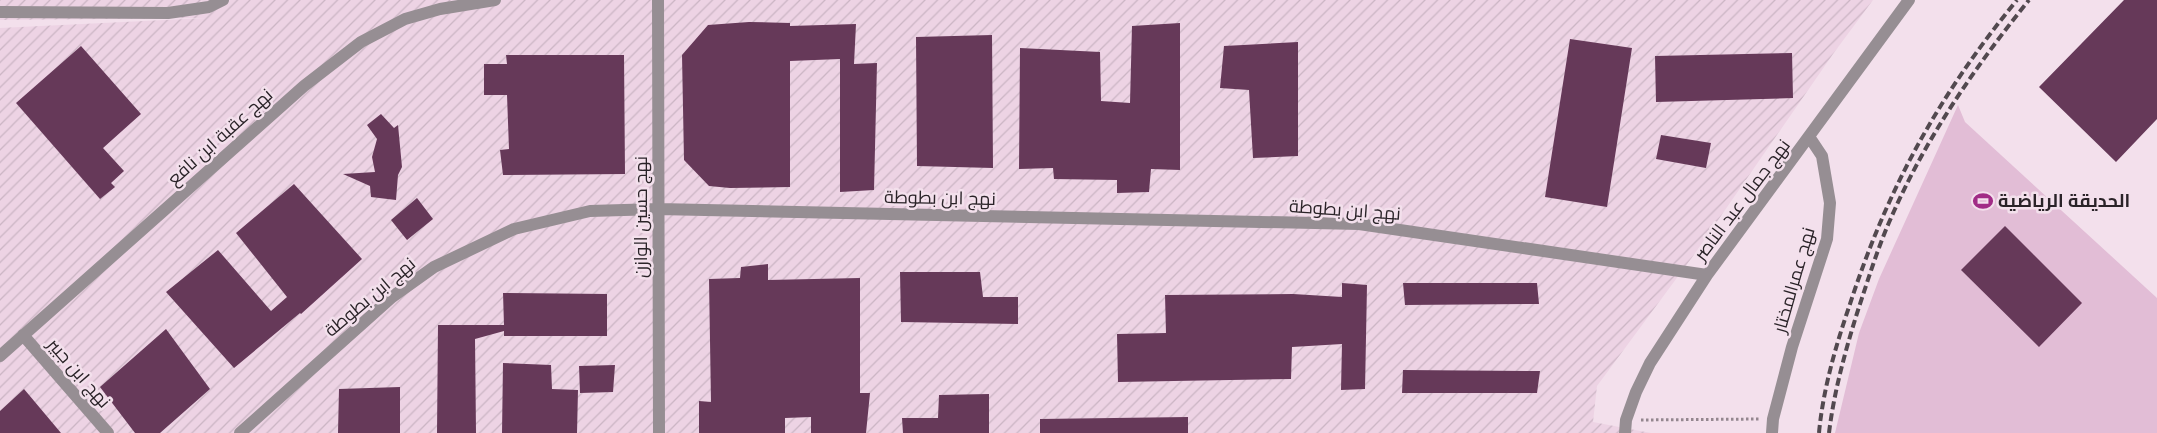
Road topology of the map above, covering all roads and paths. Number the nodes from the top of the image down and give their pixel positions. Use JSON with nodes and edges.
{"nodes":[{"id":1,"x":224,"y":0,"type":"edge"},
{"id":2,"x":495,"y":0,"type":"edge"},
{"id":3,"x":658,"y":0,"type":"edge"},
{"id":4,"x":1909,"y":0,"type":"edge"},
{"id":5,"x":0,"y":12,"type":"edge"},
{"id":6,"x":1810,"y":138,"type":"junction"},
{"id":7,"x":658,"y":209,"type":"junction"},
{"id":8,"x":1708,"y":275,"type":"junction"},
{"id":9,"x":23,"y":335,"type":"junction"},
{"id":10,"x":0,"y":356,"type":"edge"},
{"id":11,"x":1773,"y":419,"type":"junction"},
{"id":12,"x":1626,"y":420,"type":"junction"},
{"id":13,"x":108,"y":433,"type":"edge"},
{"id":14,"x":240,"y":433,"type":"edge"},
{"id":15,"x":659,"y":433,"type":"edge"},
{"id":16,"x":1624,"y":433,"type":"edge"},
{"id":17,"x":1772,"y":433,"type":"edge"}],
"edges":[{"from":1,"to":5,"type":"street"},
{"from":2,"to":9,"type":"street","name":"نهج عقبة ابن نافع"},
{"from":3,"to":7,"type":"street","name":"نهج حسين الوازن"},
{"from":4,"to":6,"type":"street","name":"نهج جمال عبد الناصر"},
{"from":6,"to":8,"type":"street","name":"نهج جمال عبد الناصر"},
{"from":6,"to":11,"type":"street","name":"نهج عمرالمختار"},
{"from":7,"to":8,"type":"street","name":"نهج ابن بطوطة"},
{"from":7,"to":14,"type":"street","name":"نهج ابن بطوطة"},
{"from":7,"to":15,"type":"street","name":"نهج حسين الوازن"},
{"from":8,"to":12,"type":"street","name":"نهج جمال عبد الناصر"},
{"from":9,"to":10,"type":"street","name":"نهج عقبة ابن نافع"},
{"from":9,"to":13,"type":"street","name":"نهج ابن جبير"},
{"from":11,"to":12,"type":"path"},
{"from":11,"to":17,"type":"street","name":"نهج عمرالمختار"},
{"from":12,"to":16,"type":"street","name":"نهج جمال عبد الناصر"}]}
